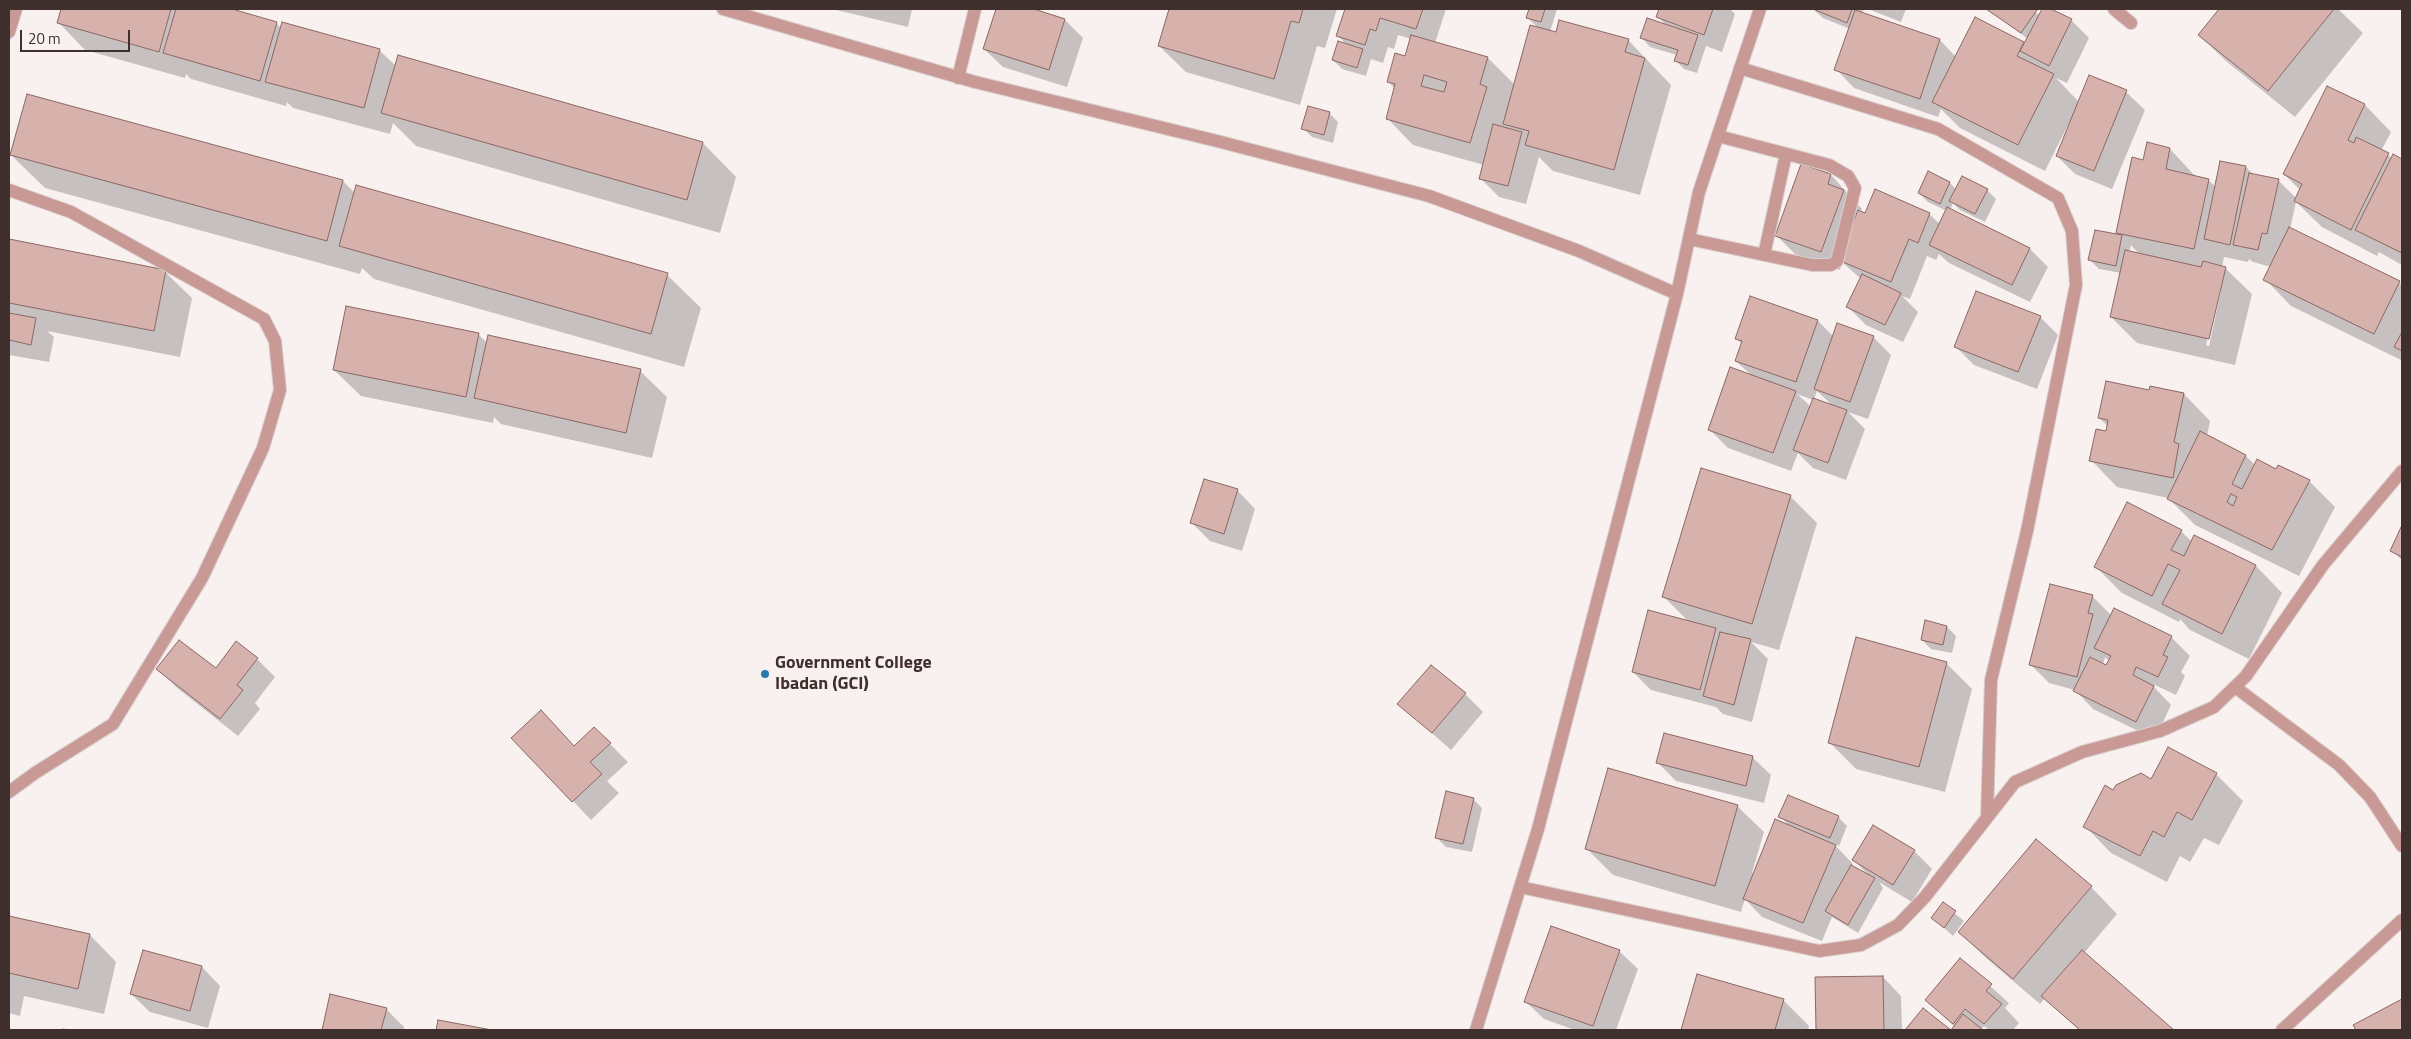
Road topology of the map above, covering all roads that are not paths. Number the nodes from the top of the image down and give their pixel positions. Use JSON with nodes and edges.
{"nodes":[{"id":1,"x":16,"y":9,"type":"edge"},
{"id":2,"x":723,"y":9,"type":"edge"},
{"id":3,"x":975,"y":9,"type":"edge"},
{"id":4,"x":1760,"y":9,"type":"edge"},
{"id":5,"x":2114,"y":9,"type":"edge"},
{"id":6,"x":2131,"y":23,"type":"dead end"},
{"id":7,"x":9,"y":32,"type":"edge"},
{"id":8,"x":1740,"y":68,"type":"junction"},
{"id":9,"x":958,"y":78,"type":"junction"},
{"id":10,"x":1718,"y":136,"type":"junction"},
{"id":11,"x":1786,"y":154,"type":"junction"},
{"id":12,"x":9,"y":190,"type":"edge"},
{"id":13,"x":1689,"y":239,"type":"junction"},
{"id":14,"x":1764,"y":255,"type":"junction"},
{"id":15,"x":1677,"y":294,"type":"junction"},
{"id":16,"x":2402,"y":472,"type":"edge"},
{"id":17,"x":2234,"y":687,"type":"junction"},
{"id":18,"x":9,"y":792,"type":"edge"},
{"id":19,"x":1987,"y":817,"type":"junction"},
{"id":20,"x":2402,"y":846,"type":"edge"},
{"id":21,"x":1520,"y":887,"type":"junction"},
{"id":22,"x":2402,"y":920,"type":"edge"},
{"id":23,"x":1476,"y":1030,"type":"edge"},
{"id":24,"x":2282,"y":1030,"type":"edge"}],
"edges":[{"from":1,"to":7,"type":"street"},
{"from":2,"to":9,"type":"street"},
{"from":3,"to":9,"type":"street"},
{"from":4,"to":8,"type":"street"},
{"from":5,"to":6,"type":"street"},
{"from":8,"to":10,"type":"street"},
{"from":8,"to":19,"type":"street"},
{"from":9,"to":15,"type":"street"},
{"from":10,"to":11,"type":"street"},
{"from":10,"to":13,"type":"street"},
{"from":11,"to":14,"type":"street"},
{"from":11,"to":14,"type":"street"},
{"from":12,"to":18,"type":"street"},
{"from":13,"to":14,"type":"street"},
{"from":13,"to":15,"type":"street"},
{"from":15,"to":21,"type":"street"},
{"from":16,"to":17,"type":"street"},
{"from":17,"to":19,"type":"street"},
{"from":17,"to":20,"type":"street"},
{"from":19,"to":21,"type":"street"},
{"from":21,"to":23,"type":"street"},
{"from":22,"to":24,"type":"street"}]}
